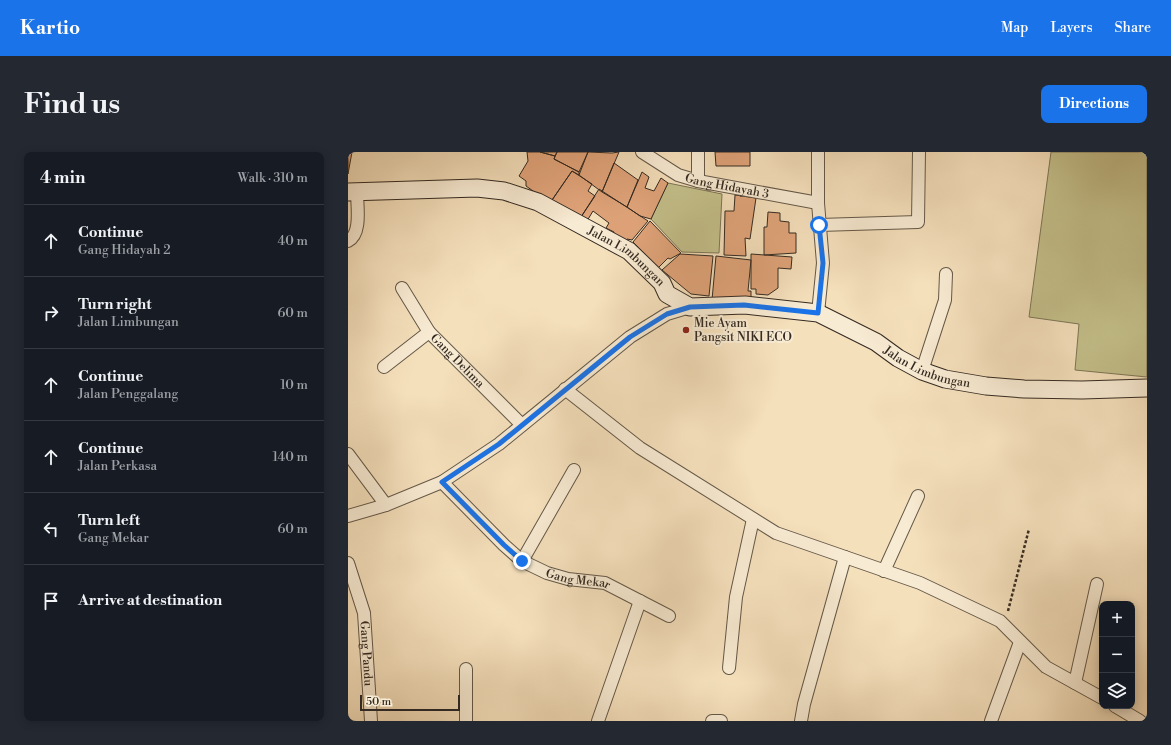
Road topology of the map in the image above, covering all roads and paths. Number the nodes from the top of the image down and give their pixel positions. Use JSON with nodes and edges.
{"nodes":[{"id":1,"x":642,"y":152,"type":"edge"},
{"id":2,"x":698,"y":152,"type":"edge"},
{"id":3,"x":818,"y":152,"type":"edge"},
{"id":4,"x":919,"y":152,"type":"edge"},
{"id":5,"x":698,"y":181,"type":"junction"},
{"id":6,"x":352,"y":192,"type":"edge"},
{"id":7,"x":818,"y":203,"type":"junction"},
{"id":8,"x":819,"y":225,"type":"junction"},
{"id":9,"x":348,"y":241,"type":"edge"},
{"id":10,"x":946,"y":274,"type":"dead end"},
{"id":11,"x":402,"y":288,"type":"dead end"},
{"id":12,"x":667,"y":294,"type":"junction"},
{"id":13,"x":690,"y":307,"type":"junction"},
{"id":14,"x":818,"y":313,"type":"junction"},
{"id":15,"x":667,"y":314,"type":"junction"},
{"id":16,"x":429,"y":332,"type":"junction"},
{"id":17,"x":384,"y":367,"type":"dead end"},
{"id":18,"x":922,"y":371,"type":"junction"},
{"id":19,"x":1147,"y":388,"type":"edge"},
{"id":20,"x":565,"y":389,"type":"junction"},
{"id":21,"x":522,"y":425,"type":"junction"},
{"id":22,"x":348,"y":454,"type":"edge"},
{"id":23,"x":574,"y":470,"type":"dead end"},
{"id":24,"x":442,"y":482,"type":"junction"},
{"id":25,"x":918,"y":496,"type":"dead end"},
{"id":26,"x":386,"y":505,"type":"junction"},
{"id":27,"x":348,"y":516,"type":"edge"},
{"id":28,"x":753,"y":519,"type":"junction"},
{"id":29,"x":1029,"y":529,"type":"dead end"},
{"id":30,"x":845,"y":557,"type":"junction"},
{"id":31,"x":522,"y":561,"type":"junction"},
{"id":32,"x":348,"y":563,"type":"edge"},
{"id":33,"x":884,"y":571,"type":"junction"},
{"id":34,"x":1097,"y":584,"type":"dead end"},
{"id":35,"x":640,"y":601,"type":"junction"},
{"id":36,"x":669,"y":616,"type":"dead end"},
{"id":37,"x":1004,"y":625,"type":"junction"},
{"id":38,"x":1020,"y":642,"type":"junction"},
{"id":39,"x":466,"y":668,"type":"dead end"},
{"id":40,"x":729,"y":668,"type":"dead end"},
{"id":41,"x":1075,"y":683,"type":"junction"},
{"id":42,"x":1099,"y":696,"type":"edge"},
{"id":43,"x":1120,"y":709,"type":"edge"},
{"id":44,"x":1147,"y":713,"type":"edge"},
{"id":45,"x":371,"y":721,"type":"edge"},
{"id":46,"x":466,"y":721,"type":"edge"},
{"id":47,"x":598,"y":721,"type":"edge"},
{"id":48,"x":712,"y":721,"type":"edge"},
{"id":49,"x":722,"y":721,"type":"edge"},
{"id":50,"x":801,"y":721,"type":"edge"},
{"id":51,"x":990,"y":721,"type":"edge"},
{"id":52,"x":1140,"y":721,"type":"edge"},
{"id":53,"x":1144,"y":721,"type":"edge"}],
"edges":[{"from":1,"to":5,"type":"street","name":"Gang Hidayah 3"},
{"from":2,"to":5,"type":"street"},
{"from":3,"to":7,"type":"street"},
{"from":4,"to":8,"type":"street"},
{"from":5,"to":7,"type":"street","name":"Gang Hidayah 3"},
{"from":6,"to":9,"type":"street"},
{"from":6,"to":12,"type":"street","name":"Jalan Limbungan"},
{"from":7,"to":8,"type":"street"},
{"from":8,"to":14,"type":"street"},
{"from":10,"to":18,"type":"street"},
{"from":11,"to":16,"type":"street","name":"Gang Delima"},
{"from":12,"to":13,"type":"street","name":"Jalan Limbungan"},
{"from":12,"to":15,"type":"street"},
{"from":13,"to":14,"type":"street","name":"Jalan Limbungan"},
{"from":13,"to":15,"type":"street"},
{"from":14,"to":18,"type":"street","name":"Jalan Limbungan"},
{"from":15,"to":20,"type":"street"},
{"from":16,"to":17,"type":"street"},
{"from":16,"to":21,"type":"street","name":"Gang Delima"},
{"from":18,"to":19,"type":"street","name":"Jalan Limbungan"},
{"from":20,"to":21,"type":"street"},
{"from":20,"to":28,"type":"street"},
{"from":21,"to":24,"type":"street"},
{"from":22,"to":26,"type":"street"},
{"from":23,"to":31,"type":"street"},
{"from":24,"to":26,"type":"street"},
{"from":24,"to":31,"type":"street","name":"Gang Mekar"},
{"from":25,"to":33,"type":"street"},
{"from":26,"to":27,"type":"street"},
{"from":28,"to":30,"type":"street"},
{"from":28,"to":40,"type":"street"},
{"from":29,"to":37,"type":"path"},
{"from":30,"to":33,"type":"street"},
{"from":30,"to":50,"type":"street"},
{"from":31,"to":35,"type":"street","name":"Gang Mekar"},
{"from":32,"to":45,"type":"street","name":"Gang Pandu"},
{"from":33,"to":37,"type":"street"},
{"from":34,"to":41,"type":"street"},
{"from":35,"to":36,"type":"street","name":"Gang Mekar"},
{"from":35,"to":47,"type":"street"},
{"from":37,"to":38,"type":"street"},
{"from":38,"to":41,"type":"street"},
{"from":38,"to":51,"type":"street"},
{"from":39,"to":46,"type":"street"},
{"from":41,"to":42,"type":"street"},
{"from":43,"to":52,"type":"street"},
{"from":44,"to":53,"type":"street"},
{"from":48,"to":49,"type":"street"}]}
